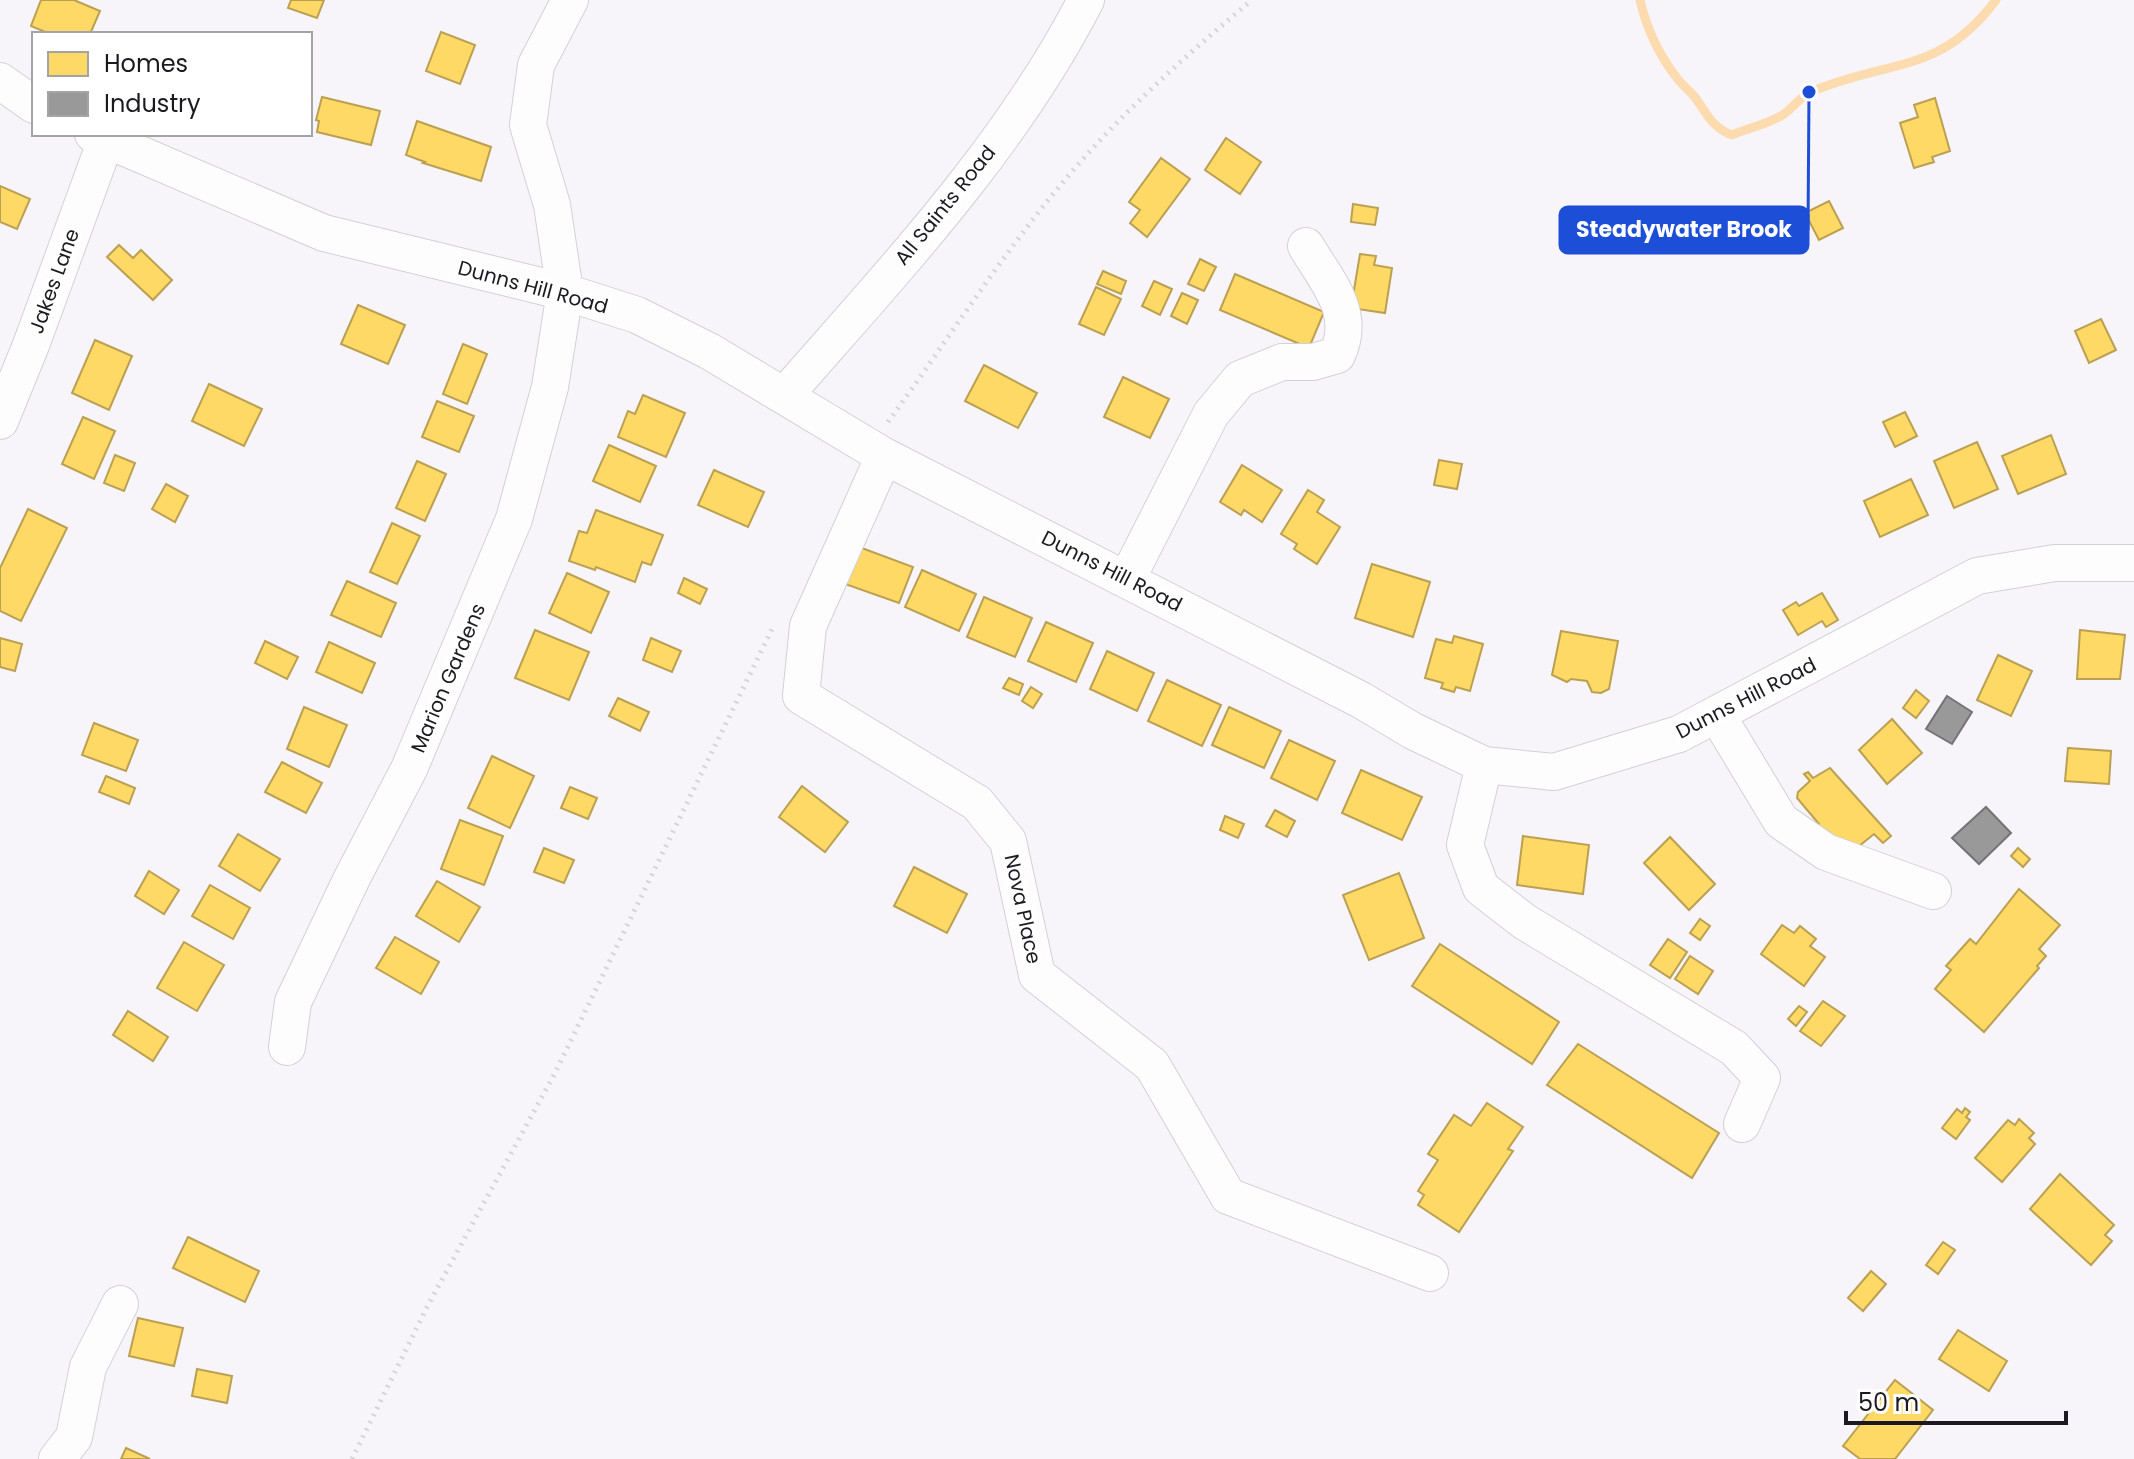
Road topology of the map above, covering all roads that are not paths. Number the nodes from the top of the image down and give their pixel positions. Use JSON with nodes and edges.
{"nodes":[{"id":1,"x":570,"y":0,"type":"edge"},
{"id":2,"x":1086,"y":0,"type":"edge"},
{"id":3,"x":0,"y":81,"type":"edge"},
{"id":4,"x":32,"y":104,"type":"edge"},
{"id":5,"x":99,"y":137,"type":"edge"},
{"id":6,"x":1306,"y":246,"type":"dead end"},
{"id":7,"x":565,"y":292,"type":"junction"},
{"id":8,"x":785,"y":395,"type":"junction"},
{"id":9,"x":0,"y":421,"type":"edge"},
{"id":10,"x":877,"y":452,"type":"junction"},
{"id":11,"x":2134,"y":563,"type":"edge"},
{"id":12,"x":1127,"y":579,"type":"junction"},
{"id":13,"x":1717,"y":715,"type":"junction"},
{"id":14,"x":1484,"y":765,"type":"junction"},
{"id":15,"x":1933,"y":891,"type":"dead end"},
{"id":16,"x":287,"y":1047,"type":"dead end"},
{"id":17,"x":1742,"y":1124,"type":"dead end"},
{"id":18,"x":1430,"y":1273,"type":"dead end"},
{"id":19,"x":120,"y":1304,"type":"dead end"},
{"id":20,"x":57,"y":1459,"type":"edge"}],
"edges":[{"from":1,"to":7,"type":"street","name":"Marion Gardens"},
{"from":2,"to":8,"type":"street","name":"All Saints Road"},
{"from":3,"to":4,"type":"street"},
{"from":5,"to":7,"type":"street","name":"Dunns Hill Road"},
{"from":5,"to":9,"type":"street","name":"Jakes Lane"},
{"from":6,"to":12,"type":"street"},
{"from":7,"to":8,"type":"street","name":"Dunns Hill Road"},
{"from":7,"to":16,"type":"street","name":"Marion Gardens"},
{"from":8,"to":10,"type":"street","name":"Dunns Hill Road"},
{"from":10,"to":12,"type":"street","name":"Dunns Hill Road"},
{"from":10,"to":18,"type":"street","name":"Nova Place"},
{"from":11,"to":13,"type":"street","name":"Dunns Hill Road"},
{"from":12,"to":14,"type":"street","name":"Dunns Hill Road"},
{"from":13,"to":14,"type":"street","name":"Dunns Hill Road"},
{"from":13,"to":15,"type":"street"},
{"from":14,"to":17,"type":"street"},
{"from":19,"to":20,"type":"street"}]}
